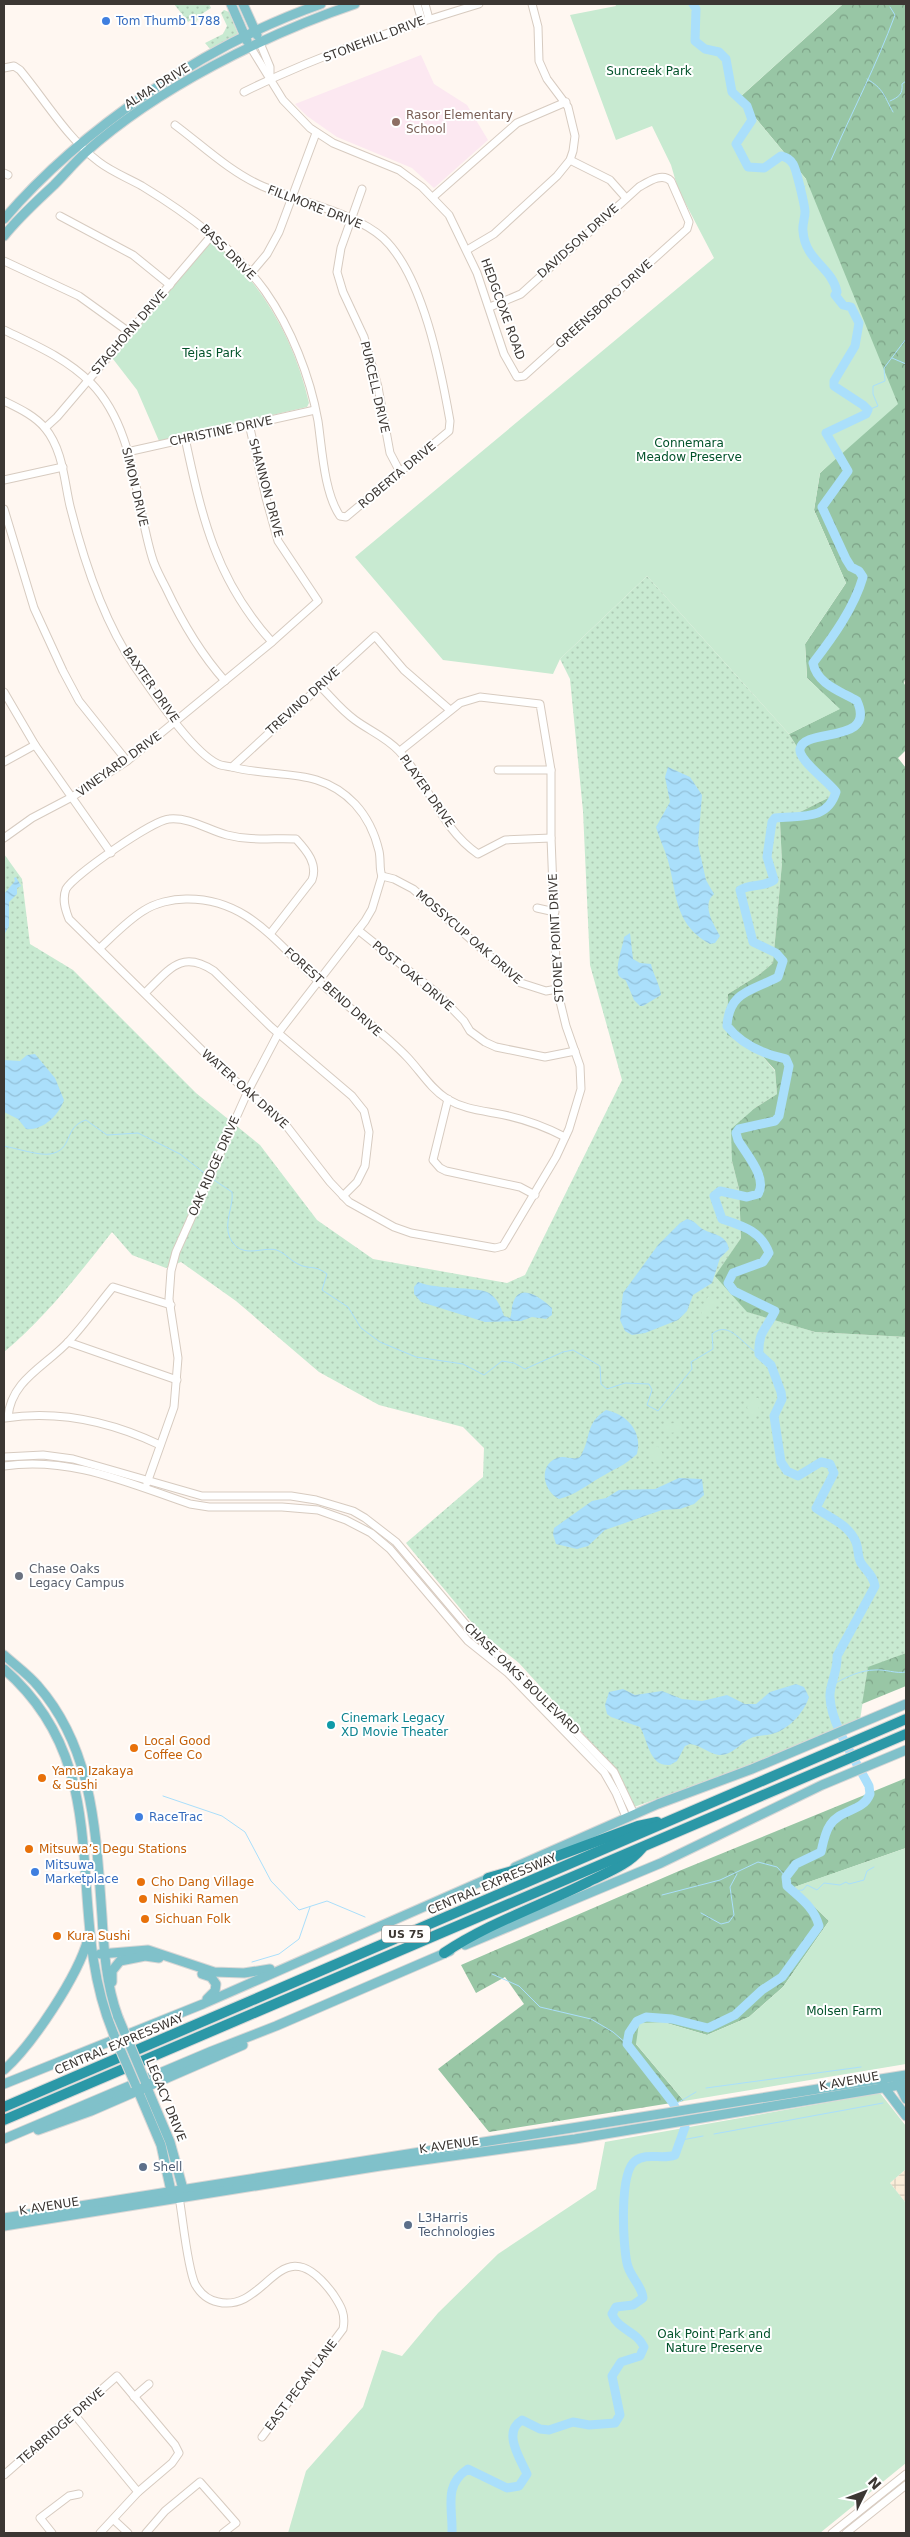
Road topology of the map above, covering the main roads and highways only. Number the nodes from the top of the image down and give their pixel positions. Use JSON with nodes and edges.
{"nodes":[{"id":1,"x":231,"y":4,"type":"edge"},
{"id":2,"x":243,"y":4,"type":"edge"},
{"id":3,"x":321,"y":4,"type":"edge"},
{"id":4,"x":355,"y":4,"type":"edge"},
{"id":5,"x":342,"y":6,"type":"edge"},
{"id":6,"x":256,"y":32,"type":"junction"},
{"id":7,"x":245,"y":38,"type":"junction"},
{"id":8,"x":260,"y":43,"type":"junction"},
{"id":9,"x":251,"y":48,"type":"junction"},
{"id":10,"x":163,"y":82,"type":"junction"},
{"id":11,"x":170,"y":91,"type":"junction"},
{"id":12,"x":83,"y":148,"type":"junction"},
{"id":13,"x":4,"y":219,"type":"edge"},
{"id":14,"x":4,"y":236,"type":"edge"},
{"id":15,"x":4,"y":1655,"type":"edge"},
{"id":16,"x":4,"y":1669,"type":"edge"},
{"id":17,"x":38,"y":1686,"type":"junction"},
{"id":18,"x":29,"y":1694,"type":"junction"},
{"id":19,"x":906,"y":1704,"type":"edge"},
{"id":20,"x":906,"y":1719,"type":"edge"},
{"id":21,"x":906,"y":1734,"type":"edge"},
{"id":22,"x":906,"y":1750,"type":"edge"},
{"id":23,"x":89,"y":1792,"type":"junction"},
{"id":24,"x":77,"y":1794,"type":"junction"},
{"id":25,"x":675,"y":1819,"type":"junction"},
{"id":26,"x":643,"y":1846,"type":"junction"},
{"id":27,"x":85,"y":1870,"type":"junction"},
{"id":28,"x":99,"y":1877,"type":"junction"},
{"id":29,"x":488,"y":1878,"type":"junction"},
{"id":30,"x":90,"y":1932,"type":"junction"},
{"id":31,"x":104,"y":1954,"type":"junction"},
{"id":32,"x":444,"y":1954,"type":"junction"},
{"id":33,"x":92,"y":1955,"type":"junction"},
{"id":34,"x":287,"y":1965,"type":"junction"},
{"id":35,"x":111,"y":1999,"type":"junction"},
{"id":36,"x":203,"y":2004,"type":"junction"},
{"id":37,"x":297,"y":2017,"type":"junction"},
{"id":38,"x":4,"y":2070,"type":"edge"},
{"id":39,"x":906,"y":2074,"type":"edge"},
{"id":40,"x":893,"y":2081,"type":"edge"},
{"id":41,"x":4,"y":2084,"type":"edge"},
{"id":42,"x":146,"y":2084,"type":"junction"},
{"id":43,"x":137,"y":2088,"type":"junction"},
{"id":44,"x":906,"y":2099,"type":"edge"},
{"id":45,"x":4,"y":2107,"type":"edge"},
{"id":46,"x":906,"y":2116,"type":"edge"},
{"id":47,"x":4,"y":2120,"type":"edge"},
{"id":48,"x":520,"y":2135,"type":"junction"},
{"id":49,"x":4,"y":2140,"type":"edge"},
{"id":50,"x":170,"y":2142,"type":"junction"},
{"id":51,"x":161,"y":2145,"type":"junction"},
{"id":52,"x":522,"y":2147,"type":"junction"},
{"id":53,"x":430,"y":2150,"type":"junction"},
{"id":54,"x":433,"y":2160,"type":"junction"},
{"id":55,"x":357,"y":2166,"type":"junction"},
{"id":56,"x":171,"y":2191,"type":"junction"},
{"id":57,"x":181,"y":2193,"type":"junction"},
{"id":58,"x":107,"y":2205,"type":"junction"},
{"id":59,"x":43,"y":2216,"type":"junction"},
{"id":60,"x":4,"y":2218,"type":"edge"},
{"id":61,"x":4,"y":2226,"type":"edge"}],
"edges":[{"from":1,"to":7,"type":"main road","name":"HEDGCOXE ROAD"},
{"from":2,"to":6,"type":"main road","name":"HEDGCOXE ROAD"},
{"from":3,"to":6,"type":"main road","name":"ALMA DRIVE"},
{"from":4,"to":5,"type":"main road","name":"ALMA DRIVE"},
{"from":5,"to":8,"type":"main road","name":"ALMA DRIVE"},
{"from":6,"to":7,"type":"main road","name":"ALMA DRIVE"},
{"from":6,"to":8,"type":"main road","name":"HEDGCOXE ROAD"},
{"from":7,"to":9,"type":"main road","name":"HEDGCOXE ROAD"},
{"from":7,"to":10,"type":"main road","name":"ALMA DRIVE"},
{"from":8,"to":9,"type":"main road","name":"ALMA DRIVE"},
{"from":9,"to":11,"type":"main road","name":"ALMA DRIVE"},
{"from":10,"to":11,"type":"main road"},
{"from":10,"to":12,"type":"main road","name":"ALMA DRIVE"},
{"from":11,"to":12,"type":"main road","name":"ALMA DRIVE"},
{"from":12,"to":13,"type":"main road","name":"ALMA DRIVE"},
{"from":12,"to":14,"type":"main road","name":"ALMA DRIVE"},
{"from":15,"to":17,"type":"main road","name":"LEGACY DRIVE"},
{"from":16,"to":18,"type":"main road","name":"LEGACY DRIVE"},
{"from":17,"to":18,"type":"main road"},
{"from":17,"to":23,"type":"main road","name":"LEGACY DRIVE"},
{"from":18,"to":24,"type":"main road","name":"LEGACY DRIVE"},
{"from":19,"to":29,"type":"main road","name":"CENTRAL EXPRESSWAY"},
{"from":20,"to":25,"type":"highway","name":"CENTRAL EXPRESSWAY","number":"US 75"},
{"from":21,"to":26,"type":"highway","name":"CENTRAL EXPRESSWAY","number":"US 75"},
{"from":22,"to":32,"type":"main road"},
{"from":23,"to":24,"type":"main road"},
{"from":23,"to":28,"type":"main road","name":"LEGACY DRIVE"},
{"from":24,"to":27,"type":"main road","name":"LEGACY DRIVE"},
{"from":25,"to":29,"type":"highway"},
{"from":25,"to":45,"type":"highway","name":"CENTRAL EXPRESSWAY","number":"US 75"},
{"from":26,"to":32,"type":"highway"},
{"from":26,"to":47,"type":"highway","name":"CENTRAL EXPRESSWAY","number":"US 75"},
{"from":27,"to":28,"type":"main road"},
{"from":27,"to":30,"type":"main road","name":"LEGACY DRIVE"},
{"from":28,"to":31,"type":"main road","name":"LEGACY DRIVE"},
{"from":29,"to":34,"type":"main road","name":"CENTRAL EXPRESSWAY"},
{"from":30,"to":33,"type":"main road","name":"LEGACY DRIVE"},
{"from":30,"to":38,"type":"main road"},
{"from":31,"to":33,"type":"main road"},
{"from":31,"to":34,"type":"main road"},
{"from":31,"to":35,"type":"main road","name":"LEGACY DRIVE"},
{"from":32,"to":37,"type":"main road"},
{"from":33,"to":43,"type":"main road","name":"LEGACY DRIVE","bridge":true},
{"from":34,"to":36,"type":"main road","name":"CENTRAL EXPRESSWAY"},
{"from":35,"to":36,"type":"main road"},
{"from":35,"to":42,"type":"main road","name":"LEGACY DRIVE","bridge":true},
{"from":36,"to":41,"type":"main road","name":"CENTRAL EXPRESSWAY"},
{"from":37,"to":42,"type":"main road"},
{"from":37,"to":49,"type":"main road"},
{"from":39,"to":40,"type":"main road"},
{"from":40,"to":44,"type":"main road"},
{"from":40,"to":46,"type":"main road"},
{"from":40,"to":48,"type":"main road","name":"K AVENUE"},
{"from":40,"to":52,"type":"main road","name":"K AVENUE"},
{"from":42,"to":43,"type":"main road"},
{"from":42,"to":50,"type":"main road","name":"LEGACY DRIVE"},
{"from":43,"to":49,"type":"main road"},
{"from":43,"to":51,"type":"main road","name":"LEGACY DRIVE"},
{"from":48,"to":52,"type":"main road"},
{"from":48,"to":53,"type":"main road","name":"K AVENUE"},
{"from":50,"to":51,"type":"main road"},
{"from":50,"to":57,"type":"main road","name":"LEGACY DRIVE"},
{"from":51,"to":56,"type":"main road","name":"LEGACY DRIVE"},
{"from":52,"to":54,"type":"main road","name":"K AVENUE"},
{"from":53,"to":54,"type":"main road"},
{"from":53,"to":55,"type":"main road","name":"K AVENUE"},
{"from":54,"to":55,"type":"main road","name":"K AVENUE"},
{"from":55,"to":57,"type":"main road","name":"K AVENUE"},
{"from":56,"to":57,"type":"main road"},
{"from":56,"to":58,"type":"main road","name":"K AVENUE"},
{"from":57,"to":58,"type":"main road","name":"K AVENUE"},
{"from":58,"to":59,"type":"main road","name":"K AVENUE"},
{"from":59,"to":60,"type":"main road","name":"K AVENUE"},
{"from":59,"to":61,"type":"main road","name":"K AVENUE"}]}
